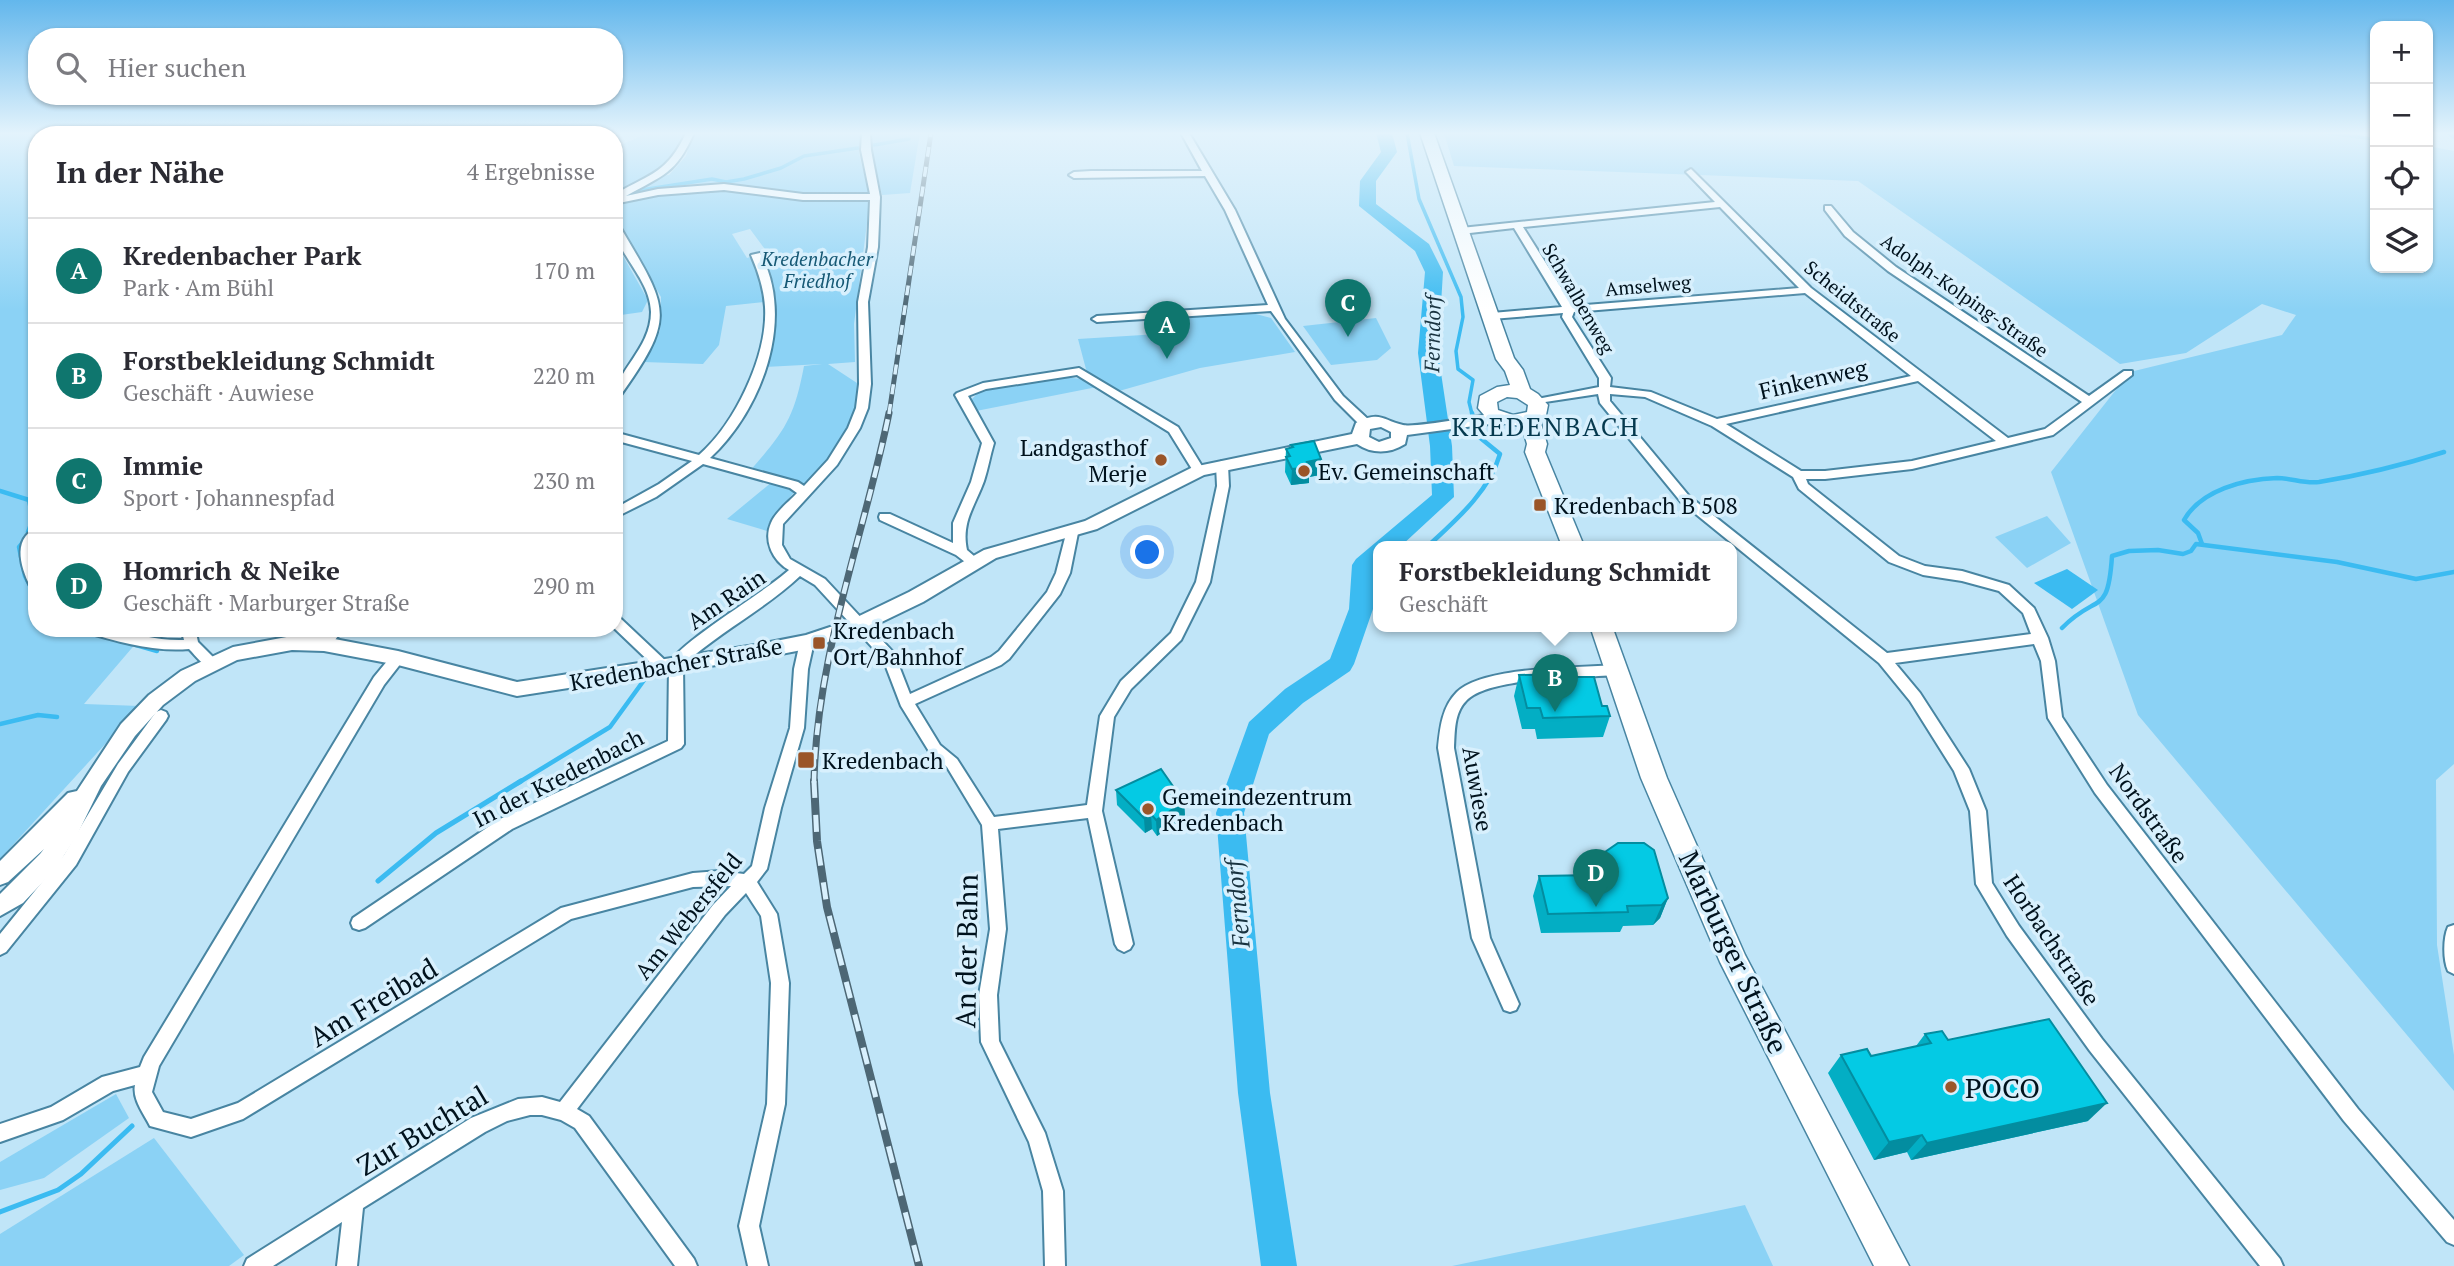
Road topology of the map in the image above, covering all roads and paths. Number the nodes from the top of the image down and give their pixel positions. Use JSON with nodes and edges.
{"nodes":[{"id":1,"x":658,"y":192,"type":"edge"},
{"id":2,"x":764,"y":192,"type":"edge"},
{"id":3,"x":875,"y":192,"type":"edge"},
{"id":4,"x":1219,"y":192,"type":"edge"},
{"id":5,"x":1447,"y":192,"type":"edge"},
{"id":6,"x":1710,"y":192,"type":"edge"},
{"id":7,"x":876,"y":197,"type":"junction"},
{"id":8,"x":623,"y":199,"type":"edge"},
{"id":9,"x":1721,"y":204,"type":"junction"},
{"id":10,"x":1828,"y":208,"type":"dead end"},
{"id":11,"x":1517,"y":225,"type":"junction"},
{"id":12,"x":1461,"y":231,"type":"junction"},
{"id":13,"x":623,"y":242,"type":"edge"},
{"id":14,"x":756,"y":255,"type":"dead end"},
{"id":15,"x":1807,"y":290,"type":"junction"},
{"id":16,"x":1273,"y":309,"type":"junction"},
{"id":17,"x":1569,"y":309,"type":"junction"},
{"id":18,"x":1492,"y":316,"type":"junction"},
{"id":19,"x":1097,"y":319,"type":"dead end"},
{"id":20,"x":2128,"y":373,"type":"dead end"},
{"id":21,"x":1920,"y":377,"type":"junction"},
{"id":22,"x":623,"y":384,"type":"edge"},
{"id":23,"x":1604,"y":390,"type":"junction"},
{"id":24,"x":2090,"y":402,"type":"junction"},
{"id":25,"x":1512,"y":407,"type":"junction"},
{"id":26,"x":1716,"y":423,"type":"junction"},
{"id":27,"x":1399,"y":430,"type":"junction"},
{"id":28,"x":1363,"y":431,"type":"junction"},
{"id":29,"x":623,"y":438,"type":"edge"},
{"id":30,"x":2006,"y":442,"type":"junction"},
{"id":31,"x":701,"y":459,"type":"junction"},
{"id":32,"x":1222,"y":465,"type":"junction"},
{"id":33,"x":1199,"y":471,"type":"junction"},
{"id":34,"x":1798,"y":475,"type":"junction"},
{"id":35,"x":804,"y":492,"type":"junction"},
{"id":36,"x":623,"y":508,"type":"edge"},
{"id":37,"x":885,"y":517,"type":"dead end"},
{"id":38,"x":1072,"y":533,"type":"junction"},
{"id":39,"x":1571,"y":541,"type":"edge"},
{"id":40,"x":28,"y":543,"type":"edge"},
{"id":41,"x":967,"y":557,"type":"junction"},
{"id":42,"x":28,"y":562,"type":"edge"},
{"id":43,"x":798,"y":570,"type":"junction"},
{"id":44,"x":858,"y":625,"type":"junction"},
{"id":45,"x":623,"y":627,"type":"edge"},
{"id":46,"x":1603,"y":632,"type":"edge"},
{"id":47,"x":125,"y":637,"type":"edge"},
{"id":48,"x":190,"y":637,"type":"edge"},
{"id":49,"x":330,"y":637,"type":"edge"},
{"id":50,"x":2041,"y":638,"type":"junction"},
{"id":51,"x":807,"y":642,"type":"junction"},
{"id":52,"x":324,"y":644,"type":"junction"},
{"id":53,"x":192,"y":645,"type":"junction"},
{"id":54,"x":398,"y":658,"type":"junction"},
{"id":55,"x":1884,"y":659,"type":"junction"},
{"id":56,"x":212,"y":663,"type":"junction"},
{"id":57,"x":669,"y":664,"type":"junction"},
{"id":58,"x":1616,"y":670,"type":"junction"},
{"id":59,"x":906,"y":702,"type":"junction"},
{"id":60,"x":161,"y":716,"type":"dead end"},
{"id":61,"x":102,"y":785,"type":"junction"},
{"id":62,"x":1094,"y":811,"type":"junction"},
{"id":63,"x":990,"y":824,"type":"junction"},
{"id":64,"x":0,"y":875,"type":"edge"},
{"id":65,"x":748,"y":881,"type":"junction"},
{"id":66,"x":0,"y":906,"type":"edge"},
{"id":67,"x":359,"y":923,"type":"dead end"},
{"id":68,"x":2454,"y":932,"type":"edge"},
{"id":69,"x":1125,"y":944,"type":"dead end"},
{"id":70,"x":0,"y":947,"type":"edge"},
{"id":71,"x":2454,"y":966,"type":"edge"},
{"id":72,"x":1510,"y":1004,"type":"dead end"},
{"id":73,"x":147,"y":1074,"type":"junction"},
{"id":74,"x":565,"y":1110,"type":"junction"},
{"id":75,"x":0,"y":1133,"type":"edge"},
{"id":76,"x":354,"y":1203,"type":"junction"},
{"id":77,"x":2454,"y":1235,"type":"edge"},
{"id":78,"x":254,"y":1266,"type":"edge"},
{"id":79,"x":347,"y":1266,"type":"edge"},
{"id":80,"x":687,"y":1266,"type":"edge"},
{"id":81,"x":758,"y":1266,"type":"edge"},
{"id":82,"x":1055,"y":1266,"type":"edge"},
{"id":83,"x":1892,"y":1266,"type":"edge"},
{"id":84,"x":2273,"y":1266,"type":"edge"}],
"edges":[{"from":1,"to":8,"type":"street"},
{"from":2,"to":7,"type":"street"},
{"from":3,"to":7,"type":"street"},
{"from":4,"to":16,"type":"street"},
{"from":5,"to":12,"type":"main road"},
{"from":6,"to":9,"type":"street","name":"Scheidtstraße"},
{"from":7,"to":35,"type":"street"},
{"from":9,"to":11,"type":"street"},
{"from":9,"to":15,"type":"street","name":"Scheidtstraße"},
{"from":10,"to":24,"type":"street","name":"Adolph-Kolping-Straße"},
{"from":11,"to":12,"type":"street"},
{"from":11,"to":17,"type":"street","name":"Schwalbenweg"},
{"from":12,"to":18,"type":"main road"},
{"from":13,"to":22,"type":"street"},
{"from":14,"to":31,"type":"street"},
{"from":15,"to":17,"type":"street","name":"Amselweg"},
{"from":15,"to":21,"type":"street","name":"Scheidtstraße"},
{"from":16,"to":19,"type":"street"},
{"from":16,"to":28,"type":"street"},
{"from":17,"to":18,"type":"street","name":"Amselweg"},
{"from":17,"to":23,"type":"street","name":"Schwalbenweg"},
{"from":18,"to":25,"type":"main road"},
{"from":20,"to":24,"type":"street"},
{"from":21,"to":26,"type":"street","name":"Finkenweg"},
{"from":21,"to":30,"type":"street","name":"Scheidtstraße"},
{"from":23,"to":25,"type":"street","name":"Nordstraße"},
{"from":23,"to":26,"type":"street","name":"Nordstraße"},
{"from":23,"to":55,"type":"street","name":"Horbachstraße"},
{"from":24,"to":30,"type":"street"},
{"from":25,"to":27,"type":"main road"},
{"from":25,"to":39,"type":"main road"},
{"from":26,"to":34,"type":"street","name":"Nordstraße"},
{"from":27,"to":28,"type":"main road"},
{"from":27,"to":28,"type":"main road"},
{"from":28,"to":32,"type":"main road","name":"Kredenbacher Straße"},
{"from":29,"to":31,"type":"street"},
{"from":30,"to":34,"type":"street"},
{"from":31,"to":35,"type":"street"},
{"from":31,"to":36,"type":"street"},
{"from":32,"to":33,"type":"main road","name":"Kredenbacher Straße"},
{"from":32,"to":62,"type":"street"},
{"from":33,"to":38,"type":"main road","name":"Kredenbacher Straße"},
{"from":33,"to":41,"type":"street"},
{"from":34,"to":50,"type":"street","name":"Nordstraße"},
{"from":35,"to":43,"type":"street","name":"An der Bahn"},
{"from":37,"to":41,"type":"street"},
{"from":38,"to":41,"type":"main road","name":"Kredenbacher Straße"},
{"from":38,"to":59,"type":"street"},
{"from":40,"to":42,"type":"street"},
{"from":41,"to":44,"type":"main road","name":"Kredenbacher Straße"},
{"from":43,"to":44,"type":"street","name":"An der Bahn"},
{"from":43,"to":57,"type":"street","name":"Am Rain"},
{"from":44,"to":51,"type":"main road","name":"Kredenbacher Straße"},
{"from":44,"to":59,"type":"street","name":"An der Bahn"},
{"from":45,"to":57,"type":"street"},
{"from":46,"to":58,"type":"main road","name":"Marburger Straße"},
{"from":47,"to":53,"type":"street"},
{"from":48,"to":53,"type":"street"},
{"from":49,"to":52,"type":"street"},
{"from":50,"to":55,"type":"street"},
{"from":50,"to":77,"type":"street","name":"Nordstraße"},
{"from":51,"to":57,"type":"main road","name":"Kredenbacher Straße"},
{"from":51,"to":65,"type":"street","name":"Am Webersfeld"},
{"from":52,"to":54,"type":"main road","name":"Kredenbacher Straße"},
{"from":52,"to":56,"type":"main road","name":"Kredenbacher Straße"},
{"from":53,"to":56,"type":"street"},
{"from":54,"to":57,"type":"main road","name":"Kredenbacher Straße"},
{"from":54,"to":73,"type":"street"},
{"from":55,"to":84,"type":"street","name":"Horbachstraße"},
{"from":56,"to":61,"type":"main road","name":"Kredenbacher Straße"},
{"from":57,"to":67,"type":"street","name":"In der Kredenbach"},
{"from":58,"to":72,"type":"street","name":"Auwiese"},
{"from":58,"to":83,"type":"main road","name":"Marburger Straße"},
{"from":59,"to":63,"type":"street","name":"An der Bahn"},
{"from":60,"to":61,"type":"street"},
{"from":61,"to":64,"type":"main road","name":"Kredenbacher Straße"},
{"from":61,"to":66,"type":"main road","name":"Kredenbacher Straße"},
{"from":61,"to":70,"type":"street"},
{"from":62,"to":63,"type":"street"},
{"from":62,"to":69,"type":"street"},
{"from":63,"to":82,"type":"street","name":"An der Bahn"},
{"from":65,"to":73,"type":"street","name":"Am Freibad"},
{"from":65,"to":74,"type":"street","name":"Am Webersfeld"},
{"from":65,"to":81,"type":"street"},
{"from":68,"to":71,"type":"street"},
{"from":73,"to":75,"type":"street"},
{"from":74,"to":76,"type":"street","name":"Zur Buchtal"},
{"from":74,"to":80,"type":"street"},
{"from":76,"to":78,"type":"street","name":"Zur Buchtal"},
{"from":76,"to":79,"type":"street"}]}
